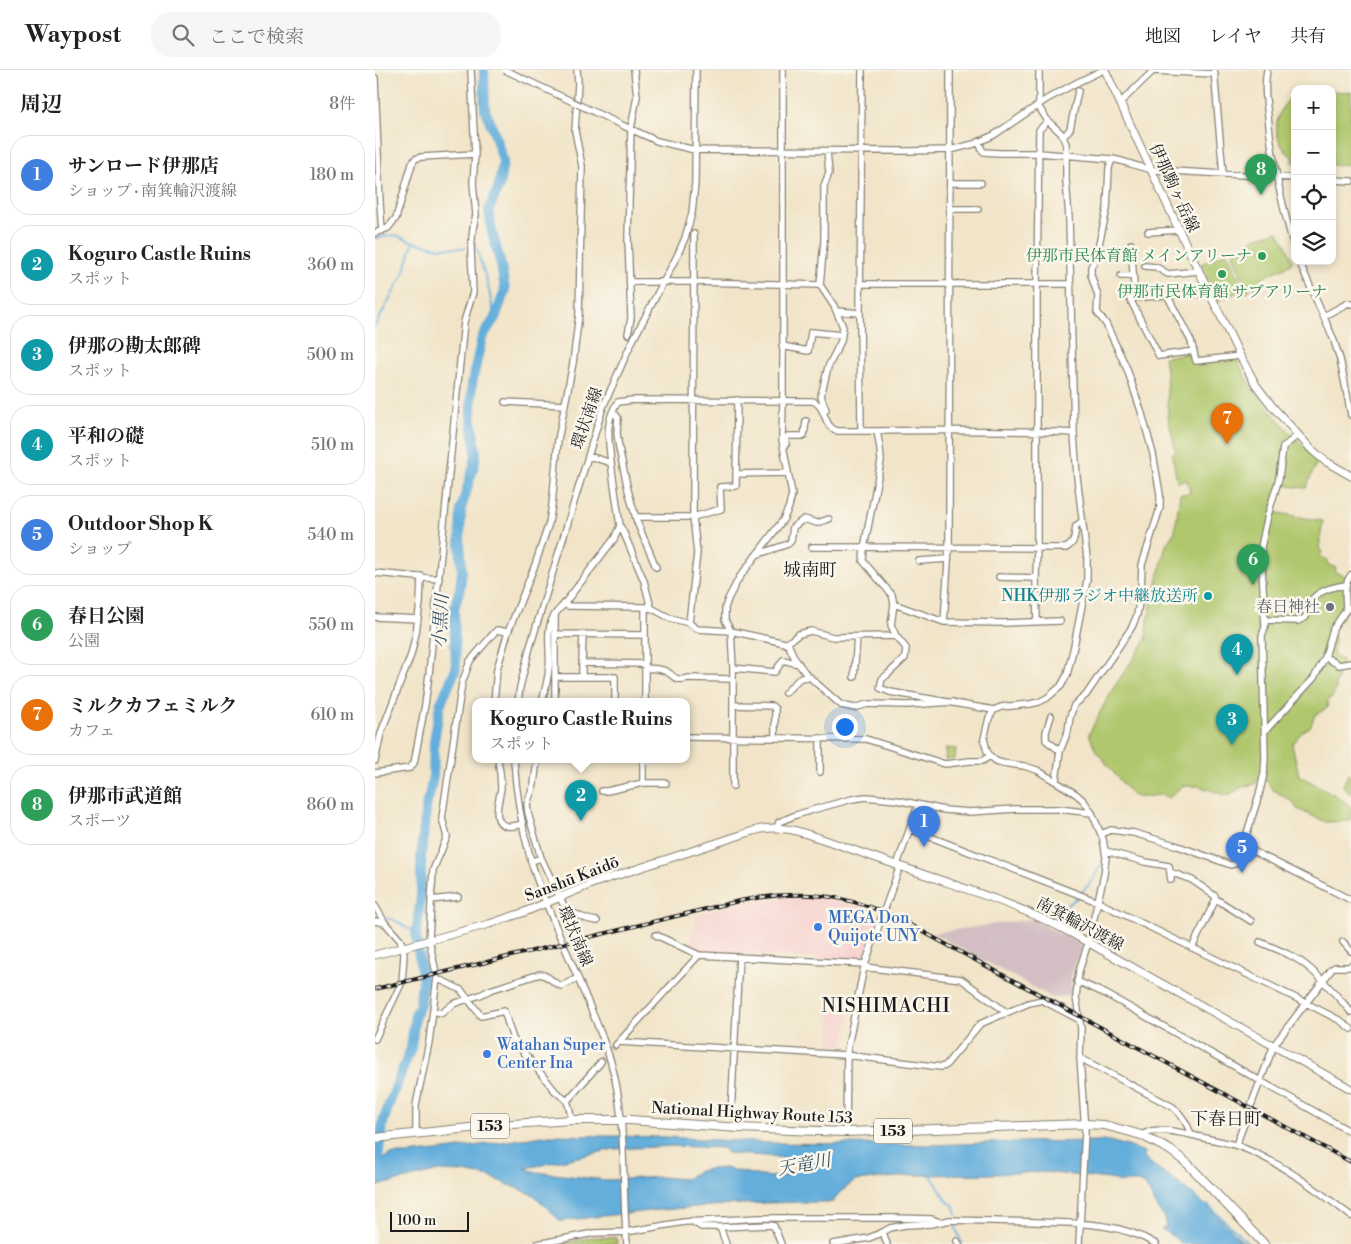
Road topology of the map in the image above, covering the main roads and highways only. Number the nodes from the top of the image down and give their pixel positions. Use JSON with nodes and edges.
{"nodes":[{"id":1,"x":1104,"y":70,"type":"edge"},
{"id":2,"x":1351,"y":476,"type":"edge"},
{"id":3,"x":777,"y":828,"type":"joint"},
{"id":4,"x":375,"y":954,"type":"edge"},
{"id":5,"x":1351,"y":1088,"type":"edge"},
{"id":6,"x":375,"y":1138,"type":"edge"},
{"id":7,"x":1264,"y":1244,"type":"edge"}],
"edges":[{"from":1,"to":2,"type":"main road","name":"伊那駒ヶ岳線"},
{"from":3,"to":4,"type":"main road","name":"Sanshū Kaidō"},
{"from":3,"to":5,"type":"main road","name":"南箕輪沢渡線"},
{"from":6,"to":7,"type":"highway","name":"National Highway Route 153","number":"153"}]}
